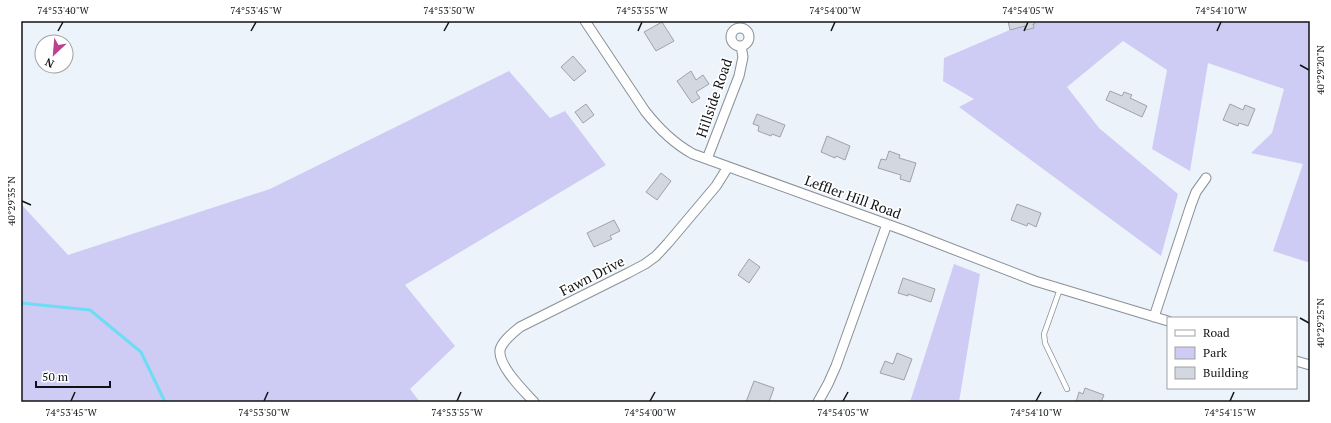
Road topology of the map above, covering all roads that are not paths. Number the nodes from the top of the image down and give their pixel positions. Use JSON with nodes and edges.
{"nodes":[{"id":1,"x":585,"y":21,"type":"edge"},
{"id":2,"x":741,"y":46,"type":"dead end"},
{"id":3,"x":707,"y":159,"type":"junction"},
{"id":4,"x":728,"y":167,"type":"junction"},
{"id":5,"x":1206,"y":178,"type":"dead end"},
{"id":6,"x":887,"y":224,"type":"junction"},
{"id":7,"x":1060,"y":289,"type":"junction"},
{"id":8,"x":1154,"y":317,"type":"junction"},
{"id":9,"x":1167,"y":321,"type":"edge"},
{"id":10,"x":1297,"y":360,"type":"edge"},
{"id":11,"x":1310,"y":365,"type":"edge"},
{"id":12,"x":1067,"y":389,"type":"dead end"},
{"id":13,"x":534,"y":402,"type":"edge"},
{"id":14,"x":818,"y":402,"type":"edge"}],
"edges":[{"from":1,"to":3,"type":"street","name":"Leffler Hill Road"},
{"from":2,"to":3,"type":"street","name":"Hillside Road"},
{"from":3,"to":4,"type":"street","name":"Leffler Hill Road"},
{"from":4,"to":6,"type":"street","name":"Leffler Hill Road"},
{"from":4,"to":13,"type":"street","name":"Fawn Drive"},
{"from":5,"to":8,"type":"street"},
{"from":6,"to":7,"type":"street","name":"Leffler Hill Road"},
{"from":6,"to":14,"type":"street"},
{"from":7,"to":8,"type":"street","name":"Leffler Hill Road"},
{"from":7,"to":12,"type":"lane"},
{"from":8,"to":9,"type":"street","name":"Leffler Hill Road"},
{"from":10,"to":11,"type":"street"}]}
